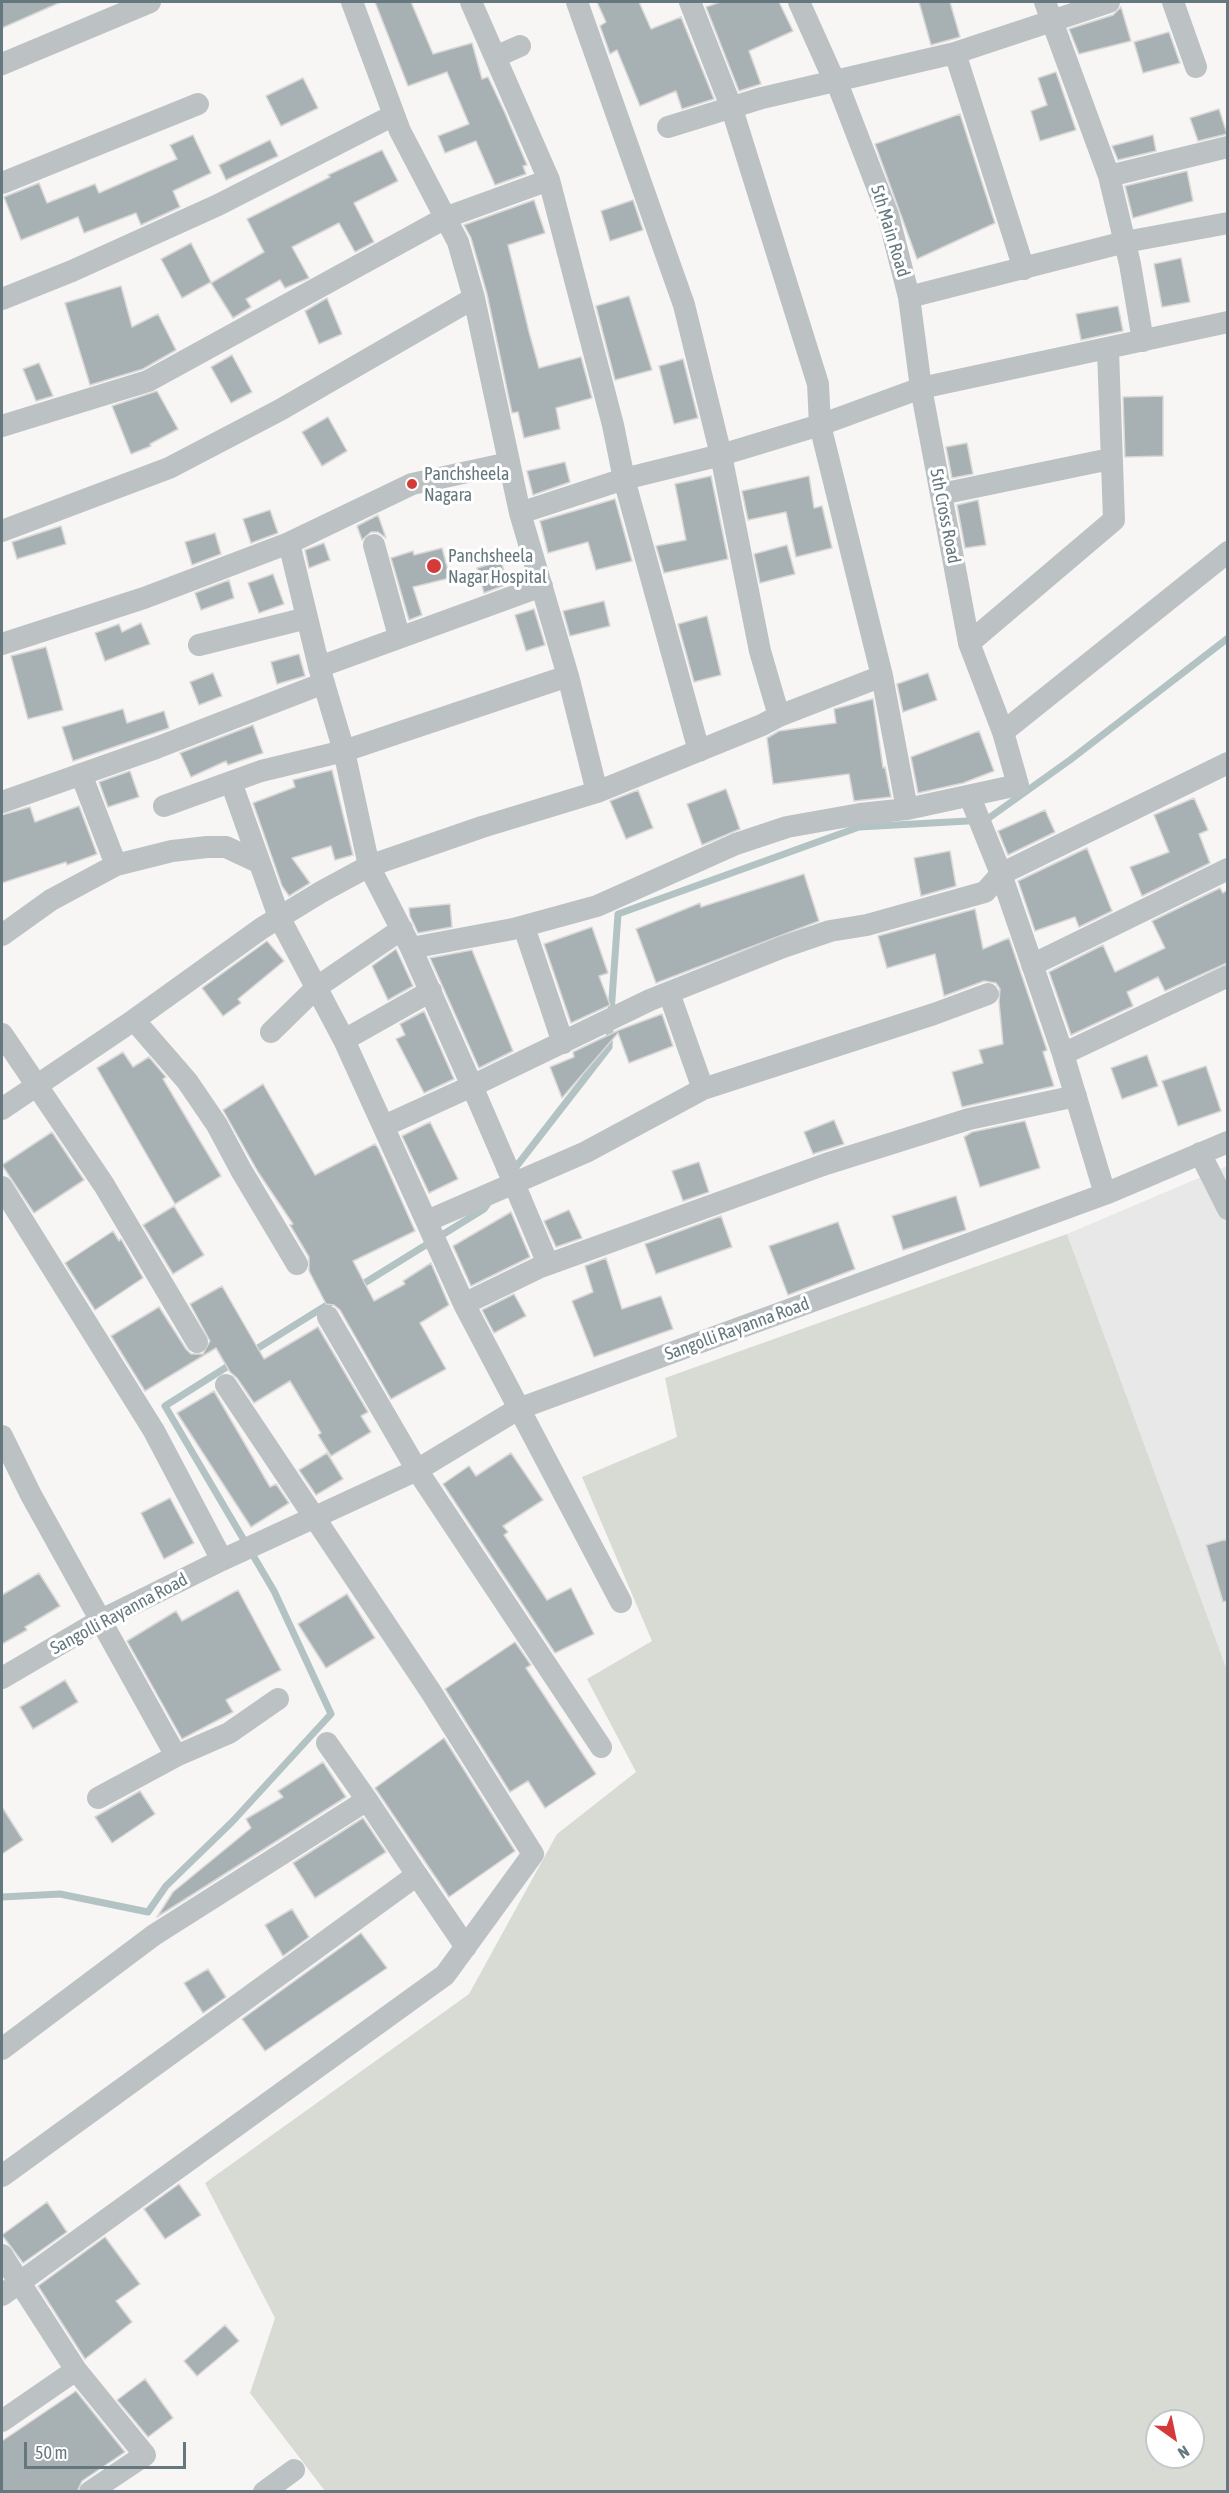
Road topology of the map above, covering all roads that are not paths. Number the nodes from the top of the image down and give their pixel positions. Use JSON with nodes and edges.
{"nodes":[{"id":1,"x":150,"y":2,"type":"edge"},
{"id":2,"x":352,"y":2,"type":"edge"},
{"id":3,"x":471,"y":2,"type":"edge"},
{"id":4,"x":577,"y":2,"type":"edge"},
{"id":5,"x":690,"y":2,"type":"edge"},
{"id":6,"x":799,"y":2,"type":"edge"},
{"id":7,"x":1109,"y":2,"type":"edge"},
{"id":8,"x":1173,"y":2,"type":"edge"},
{"id":9,"x":1048,"y":10,"type":"edge"},
{"id":10,"x":520,"y":46,"type":"dead end"},
{"id":11,"x":955,"y":52,"type":"junction"},
{"id":12,"x":495,"y":57,"type":"junction"},
{"id":13,"x":2,"y":63,"type":"edge"},
{"id":14,"x":1196,"y":67,"type":"dead end"},
{"id":15,"x":835,"y":80,"type":"junction"},
{"id":16,"x":198,"y":104,"type":"dead end"},
{"id":17,"x":732,"y":109,"type":"junction"},
{"id":18,"x":394,"y":115,"type":"junction"},
{"id":19,"x":668,"y":127,"type":"dead end"},
{"id":20,"x":1227,"y":147,"type":"edge"},
{"id":21,"x":1109,"y":176,"type":"junction"},
{"id":22,"x":549,"y":180,"type":"junction"},
{"id":23,"x":2,"y":183,"type":"edge"},
{"id":24,"x":447,"y":217,"type":"junction"},
{"id":25,"x":1227,"y":223,"type":"edge"},
{"id":26,"x":1125,"y":242,"type":"junction"},
{"id":27,"x":1024,"y":269,"type":"junction"},
{"id":28,"x":909,"y":297,"type":"junction"},
{"id":29,"x":474,"y":298,"type":"junction"},
{"id":30,"x":2,"y":299,"type":"edge"},
{"id":31,"x":1227,"y":322,"type":"edge"},
{"id":32,"x":1143,"y":341,"type":"junction"},
{"id":33,"x":1108,"y":350,"type":"junction"},
{"id":34,"x":921,"y":388,"type":"junction"},
{"id":35,"x":820,"y":425,"type":"junction"},
{"id":36,"x":2,"y":426,"type":"edge"},
{"id":37,"x":721,"y":455,"type":"junction"},
{"id":38,"x":1110,"y":459,"type":"junction"},
{"id":39,"x":509,"y":463,"type":"junction"},
{"id":40,"x":624,"y":479,"type":"junction"},
{"id":41,"x":942,"y":494,"type":"junction"},
{"id":42,"x":520,"y":513,"type":"junction"},
{"id":43,"x":2,"y":531,"type":"edge"},
{"id":44,"x":289,"y":543,"type":"junction"},
{"id":45,"x":374,"y":545,"type":"dead end"},
{"id":46,"x":1227,"y":552,"type":"edge"},
{"id":47,"x":542,"y":586,"type":"junction"},
{"id":48,"x":307,"y":618,"type":"junction"},
{"id":49,"x":399,"y":636,"type":"junction"},
{"id":50,"x":969,"y":643,"type":"junction"},
{"id":51,"x":2,"y":644,"type":"edge"},
{"id":52,"x":199,"y":645,"type":"dead end"},
{"id":53,"x":322,"y":675,"type":"junction"},
{"id":54,"x":568,"y":675,"type":"junction"},
{"id":55,"x":882,"y":676,"type":"junction"},
{"id":56,"x":779,"y":716,"type":"junction"},
{"id":57,"x":1002,"y":732,"type":"junction"},
{"id":58,"x":344,"y":751,"type":"junction"},
{"id":59,"x":699,"y":751,"type":"junction"},
{"id":60,"x":1227,"y":763,"type":"edge"},
{"id":61,"x":81,"y":774,"type":"junction"},
{"id":62,"x":231,"y":782,"type":"junction"},
{"id":63,"x":597,"y":792,"type":"junction"},
{"id":64,"x":2,"y":802,"type":"edge"},
{"id":65,"x":164,"y":806,"type":"dead end"},
{"id":66,"x":907,"y":809,"type":"junction"},
{"id":67,"x":975,"y":812,"type":"junction"},
{"id":68,"x":258,"y":862,"type":"junction"},
{"id":69,"x":116,"y":865,"type":"junction"},
{"id":70,"x":369,"y":867,"type":"junction"},
{"id":71,"x":1227,"y":869,"type":"edge"},
{"id":72,"x":1001,"y":874,"type":"junction"},
{"id":73,"x":279,"y":917,"type":"junction"},
{"id":74,"x":524,"y":927,"type":"junction"},
{"id":75,"x":2,"y":935,"type":"edge"},
{"id":76,"x":406,"y":938,"type":"junction"},
{"id":77,"x":1032,"y":965,"type":"junction"},
{"id":78,"x":1227,"y":976,"type":"edge"},
{"id":79,"x":317,"y":987,"type":"junction"},
{"id":80,"x":431,"y":991,"type":"junction"},
{"id":81,"x":669,"y":993,"type":"junction"},
{"id":82,"x":988,"y":994,"type":"dead end"},
{"id":83,"x":134,"y":1020,"type":"junction"},
{"id":84,"x":271,"y":1032,"type":"dead end"},
{"id":85,"x":2,"y":1034,"type":"edge"},
{"id":86,"x":344,"y":1040,"type":"junction"},
{"id":87,"x":563,"y":1043,"type":"junction"},
{"id":88,"x":1063,"y":1054,"type":"junction"},
{"id":89,"x":39,"y":1086,"type":"junction"},
{"id":90,"x":472,"y":1086,"type":"junction"},
{"id":91,"x":703,"y":1089,"type":"junction"},
{"id":92,"x":1076,"y":1096,"type":"junction"},
{"id":93,"x":2,"y":1109,"type":"edge"},
{"id":94,"x":384,"y":1126,"type":"junction"},
{"id":95,"x":1227,"y":1142,"type":"edge"},
{"id":96,"x":1200,"y":1154,"type":"junction"},
{"id":97,"x":513,"y":1184,"type":"junction"},
{"id":98,"x":2,"y":1187,"type":"edge"},
{"id":99,"x":1105,"y":1194,"type":"junction"},
{"id":100,"x":1227,"y":1209,"type":"edge"},
{"id":101,"x":427,"y":1221,"type":"junction"},
{"id":102,"x":297,"y":1264,"type":"dead end"},
{"id":103,"x":548,"y":1264,"type":"junction"},
{"id":104,"x":464,"y":1304,"type":"junction"},
{"id":105,"x":328,"y":1317,"type":"dead end"},
{"id":106,"x":197,"y":1342,"type":"dead end"},
{"id":107,"x":226,"y":1385,"type":"dead end"},
{"id":108,"x":518,"y":1409,"type":"junction"},
{"id":109,"x":2,"y":1436,"type":"edge"},
{"id":110,"x":417,"y":1470,"type":"junction"},
{"id":111,"x":314,"y":1518,"type":"junction"},
{"id":112,"x":240,"y":1552,"type":"junction"},
{"id":113,"x":621,"y":1602,"type":"dead end"},
{"id":114,"x":101,"y":1620,"type":"junction"},
{"id":115,"x":2,"y":1678,"type":"edge"},
{"id":116,"x":278,"y":1699,"type":"dead end"},
{"id":117,"x":327,"y":1743,"type":"dead end"},
{"id":118,"x":601,"y":1747,"type":"dead end"},
{"id":119,"x":176,"y":1756,"type":"junction"},
{"id":120,"x":98,"y":1798,"type":"dead end"},
{"id":121,"x":367,"y":1800,"type":"junction"},
{"id":122,"x":417,"y":1875,"type":"junction"},
{"id":123,"x":466,"y":1947,"type":"junction"},
{"id":124,"x":2,"y":2049,"type":"edge"},
{"id":125,"x":2,"y":2176,"type":"edge"},
{"id":126,"x":2,"y":2255,"type":"edge"},
{"id":127,"x":10,"y":2290,"type":"edge"},
{"id":128,"x":76,"y":2370,"type":"junction"},
{"id":129,"x":2,"y":2421,"type":"edge"},
{"id":130,"x":294,"y":2470,"type":"dead end"},
{"id":131,"x":90,"y":2492,"type":"edge"},
{"id":132,"x":264,"y":2492,"type":"edge"}],
"edges":[{"from":1,"to":13,"type":"street"},
{"from":2,"to":18,"type":"street"},
{"from":3,"to":12,"type":"street"},
{"from":4,"to":37,"type":"street"},
{"from":5,"to":17,"type":"street"},
{"from":6,"to":15,"type":"street","name":"5th Main Road"},
{"from":7,"to":9,"type":"street"},
{"from":8,"to":14,"type":"street"},
{"from":9,"to":11,"type":"street"},
{"from":9,"to":21,"type":"street"},
{"from":10,"to":12,"type":"street"},
{"from":11,"to":15,"type":"street"},
{"from":11,"to":27,"type":"street"},
{"from":12,"to":22,"type":"street"},
{"from":15,"to":17,"type":"street"},
{"from":15,"to":28,"type":"street","name":"5th Main Road"},
{"from":16,"to":23,"type":"street"},
{"from":17,"to":19,"type":"street"},
{"from":17,"to":35,"type":"street"},
{"from":18,"to":24,"type":"street"},
{"from":18,"to":30,"type":"street"},
{"from":20,"to":21,"type":"street"},
{"from":21,"to":26,"type":"street"},
{"from":22,"to":24,"type":"street"},
{"from":22,"to":40,"type":"street"},
{"from":24,"to":29,"type":"street"},
{"from":24,"to":36,"type":"street"},
{"from":25,"to":26,"type":"street"},
{"from":26,"to":27,"type":"street"},
{"from":26,"to":32,"type":"street"},
{"from":27,"to":28,"type":"street"},
{"from":28,"to":34,"type":"street","name":"5th Main Road"},
{"from":29,"to":39,"type":"street"},
{"from":29,"to":43,"type":"street"},
{"from":31,"to":32,"type":"street"},
{"from":32,"to":33,"type":"street"},
{"from":33,"to":34,"type":"street"},
{"from":33,"to":38,"type":"street"},
{"from":34,"to":35,"type":"street"},
{"from":34,"to":41,"type":"street","name":"5th Cross Road"},
{"from":35,"to":37,"type":"street"},
{"from":35,"to":55,"type":"street"},
{"from":37,"to":40,"type":"street"},
{"from":37,"to":56,"type":"street"},
{"from":38,"to":41,"type":"street"},
{"from":38,"to":50,"type":"street"},
{"from":39,"to":42,"type":"street"},
{"from":39,"to":44,"type":"street"},
{"from":40,"to":42,"type":"street"},
{"from":40,"to":59,"type":"street"},
{"from":41,"to":50,"type":"street","name":"5th Cross Road"},
{"from":42,"to":47,"type":"street"},
{"from":44,"to":48,"type":"street"},
{"from":44,"to":51,"type":"street"},
{"from":45,"to":49,"type":"street"},
{"from":46,"to":57,"type":"street"},
{"from":47,"to":49,"type":"street"},
{"from":47,"to":54,"type":"street"},
{"from":48,"to":52,"type":"street"},
{"from":48,"to":53,"type":"street"},
{"from":49,"to":53,"type":"street"},
{"from":50,"to":57,"type":"street","name":"5th Cross Road"},
{"from":53,"to":58,"type":"street"},
{"from":53,"to":61,"type":"street"},
{"from":54,"to":58,"type":"street"},
{"from":54,"to":63,"type":"street"},
{"from":55,"to":56,"type":"street"},
{"from":55,"to":66,"type":"street"},
{"from":56,"to":59,"type":"street"},
{"from":57,"to":67,"type":"street","name":"5th Cross Road"},
{"from":58,"to":62,"type":"street"},
{"from":58,"to":70,"type":"street"},
{"from":59,"to":63,"type":"street"},
{"from":60,"to":72,"type":"street"},
{"from":61,"to":64,"type":"street"},
{"from":61,"to":69,"type":"street"},
{"from":62,"to":65,"type":"street"},
{"from":62,"to":68,"type":"street"},
{"from":63,"to":70,"type":"street"},
{"from":66,"to":67,"type":"street"},
{"from":66,"to":74,"type":"street"},
{"from":67,"to":72,"type":"street"},
{"from":68,"to":69,"type":"street"},
{"from":68,"to":73,"type":"street"},
{"from":69,"to":75,"type":"street"},
{"from":70,"to":73,"type":"street"},
{"from":70,"to":76,"type":"street"},
{"from":71,"to":77,"type":"street"},
{"from":72,"to":77,"type":"street"},
{"from":72,"to":81,"type":"street"},
{"from":73,"to":79,"type":"street"},
{"from":73,"to":83,"type":"street"},
{"from":74,"to":76,"type":"street"},
{"from":74,"to":87,"type":"street"},
{"from":76,"to":79,"type":"street"},
{"from":76,"to":80,"type":"street"},
{"from":77,"to":88,"type":"street"},
{"from":78,"to":88,"type":"street"},
{"from":79,"to":84,"type":"street"},
{"from":79,"to":86,"type":"street"},
{"from":80,"to":86,"type":"street"},
{"from":80,"to":90,"type":"street"},
{"from":81,"to":87,"type":"street"},
{"from":81,"to":91,"type":"street"},
{"from":82,"to":91,"type":"street"},
{"from":83,"to":89,"type":"street"},
{"from":83,"to":102,"type":"street"},
{"from":85,"to":89,"type":"street"},
{"from":86,"to":94,"type":"street"},
{"from":87,"to":90,"type":"street"},
{"from":88,"to":92,"type":"street"},
{"from":89,"to":93,"type":"street"},
{"from":89,"to":106,"type":"street"},
{"from":90,"to":94,"type":"street"},
{"from":90,"to":97,"type":"street"},
{"from":91,"to":97,"type":"street"},
{"from":92,"to":99,"type":"street"},
{"from":92,"to":103,"type":"street"},
{"from":94,"to":101,"type":"street"},
{"from":95,"to":96,"type":"street","name":"Sangolli Rayanna Road"},
{"from":96,"to":99,"type":"street","name":"Sangolli Rayanna Road"},
{"from":96,"to":100,"type":"street"},
{"from":97,"to":101,"type":"street"},
{"from":97,"to":103,"type":"street"},
{"from":98,"to":112,"type":"street"},
{"from":99,"to":108,"type":"street","name":"Sangolli Rayanna Road"},
{"from":101,"to":104,"type":"street"},
{"from":103,"to":104,"type":"street"},
{"from":104,"to":108,"type":"street"},
{"from":105,"to":110,"type":"street"},
{"from":107,"to":111,"type":"street"},
{"from":108,"to":110,"type":"street","name":"Sangolli Rayanna Road"},
{"from":108,"to":113,"type":"street"},
{"from":109,"to":114,"type":"street"},
{"from":110,"to":111,"type":"street","name":"Sangolli Rayanna Road"},
{"from":110,"to":118,"type":"street"},
{"from":111,"to":112,"type":"street","name":"Sangolli Rayanna Road"},
{"from":111,"to":123,"type":"street"},
{"from":112,"to":114,"type":"street","name":"Sangolli Rayanna Road"},
{"from":114,"to":115,"type":"street","name":"Sangolli Rayanna Road"},
{"from":114,"to":119,"type":"street"},
{"from":116,"to":119,"type":"street"},
{"from":117,"to":121,"type":"street"},
{"from":119,"to":120,"type":"street"},
{"from":121,"to":122,"type":"street"},
{"from":121,"to":124,"type":"street"},
{"from":122,"to":123,"type":"street"},
{"from":122,"to":125,"type":"street"},
{"from":123,"to":127,"type":"street"},
{"from":126,"to":127,"type":"street"},
{"from":127,"to":128,"type":"street"},
{"from":128,"to":129,"type":"street"},
{"from":128,"to":131,"type":"street"},
{"from":130,"to":132,"type":"street"}]}
